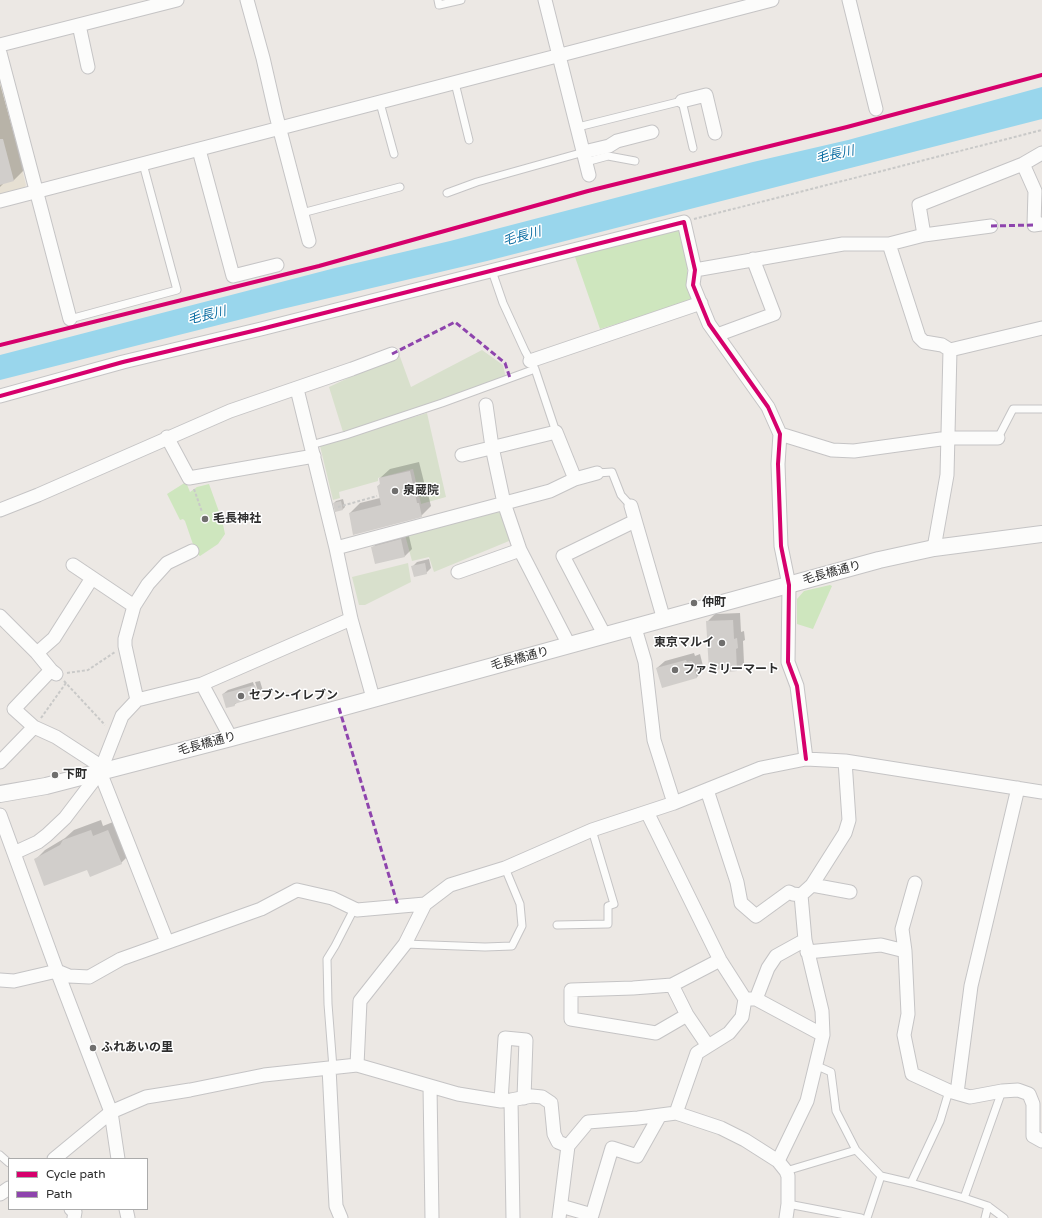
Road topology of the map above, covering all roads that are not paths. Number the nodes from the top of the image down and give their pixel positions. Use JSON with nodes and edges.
{"nodes":[{"id":1,"x":177,"y":0,"type":"edge"},
{"id":2,"x":247,"y":0,"type":"edge"},
{"id":3,"x":438,"y":0,"type":"edge"},
{"id":4,"x":461,"y":0,"type":"edge"},
{"id":5,"x":545,"y":0,"type":"edge"},
{"id":6,"x":772,"y":0,"type":"edge"},
{"id":7,"x":849,"y":0,"type":"edge"},
{"id":8,"x":756,"y":2,"type":"edge"},
{"id":9,"x":79,"y":25,"type":"junction"},
{"id":10,"x":0,"y":45,"type":"edge"},
{"id":11,"x":0,"y":53,"type":"edge"},
{"id":12,"x":559,"y":55,"type":"junction"},
{"id":13,"x":88,"y":67,"type":"dead end"},
{"id":14,"x":455,"y":83,"type":"junction"},
{"id":15,"x":682,"y":101,"type":"junction"},
{"id":16,"x":380,"y":103,"type":"junction"},
{"id":17,"x":876,"y":109,"type":"dead end"},
{"id":18,"x":578,"y":126,"type":"junction"},
{"id":19,"x":280,"y":128,"type":"junction"},
{"id":20,"x":652,"y":132,"type":"dead end"},
{"id":21,"x":715,"y":133,"type":"dead end"},
{"id":22,"x":469,"y":140,"type":"dead end"},
{"id":23,"x":693,"y":148,"type":"dead end"},
{"id":24,"x":198,"y":150,"type":"junction"},
{"id":25,"x":1042,"y":153,"type":"edge"},
{"id":26,"x":394,"y":154,"type":"dead end"},
{"id":27,"x":585,"y":157,"type":"junction"},
{"id":28,"x":635,"y":161,"type":"dead end"},
{"id":29,"x":143,"y":164,"type":"junction"},
{"id":30,"x":1022,"y":164,"type":"junction"},
{"id":31,"x":589,"y":175,"type":"dead end"},
{"id":32,"x":400,"y":187,"type":"dead end"},
{"id":33,"x":36,"y":192,"type":"junction"},
{"id":34,"x":446,"y":193,"type":"dead end"},
{"id":35,"x":0,"y":201,"type":"edge"},
{"id":36,"x":302,"y":213,"type":"junction"},
{"id":37,"x":1042,"y":224,"type":"edge"},
{"id":38,"x":991,"y":226,"type":"dead end"},
{"id":39,"x":924,"y":235,"type":"junction"},
{"id":40,"x":309,"y":241,"type":"dead end"},
{"id":41,"x":889,"y":244,"type":"junction"},
{"id":42,"x":753,"y":259,"type":"junction"},
{"id":43,"x":278,"y":264,"type":"dead end"},
{"id":44,"x":695,"y":270,"type":"junction"},
{"id":45,"x":492,"y":271,"type":"junction"},
{"id":46,"x":701,"y":303,"type":"junction"},
{"id":47,"x":70,"y":319,"type":"joint"},
{"id":48,"x":1042,"y":328,"type":"edge"},
{"id":49,"x":717,"y":335,"type":"junction"},
{"id":50,"x":950,"y":350,"type":"junction"},
{"id":51,"x":392,"y":354,"type":"dead end"},
{"id":52,"x":533,"y":365,"type":"junction"},
{"id":53,"x":297,"y":389,"type":"junction"},
{"id":54,"x":0,"y":396,"type":"edge"},
{"id":55,"x":486,"y":405,"type":"dead end"},
{"id":56,"x":1042,"y":409,"type":"edge"},
{"id":57,"x":556,"y":432,"type":"junction"},
{"id":58,"x":780,"y":434,"type":"junction"},
{"id":59,"x":167,"y":437,"type":"junction"},
{"id":60,"x":948,"y":438,"type":"junction"},
{"id":61,"x":998,"y":438,"type":"joint"},
{"id":62,"x":492,"y":447,"type":"junction"},
{"id":63,"x":313,"y":450,"type":"junction"},
{"id":64,"x":462,"y":455,"type":"dead end"},
{"id":65,"x":597,"y":473,"type":"joint"},
{"id":66,"x":575,"y":479,"type":"junction"},
{"id":67,"x":504,"y":503,"type":"junction"},
{"id":68,"x":631,"y":506,"type":"joint"},
{"id":69,"x":0,"y":510,"type":"edge"},
{"id":70,"x":635,"y":521,"type":"junction"},
{"id":71,"x":1042,"y":534,"type":"edge"},
{"id":72,"x":336,"y":548,"type":"junction"},
{"id":73,"x":934,"y":548,"type":"junction"},
{"id":74,"x":520,"y":550,"type":"junction"},
{"id":75,"x":192,"y":551,"type":"dead end"},
{"id":76,"x":73,"y":565,"type":"dead end"},
{"id":77,"x":458,"y":572,"type":"dead end"},
{"id":78,"x":92,"y":578,"type":"junction"},
{"id":79,"x":789,"y":585,"type":"junction"},
{"id":80,"x":134,"y":606,"type":"junction"},
{"id":81,"x":0,"y":617,"type":"edge"},
{"id":82,"x":351,"y":619,"type":"junction"},
{"id":83,"x":664,"y":620,"type":"junction"},
{"id":84,"x":635,"y":628,"type":"junction"},
{"id":85,"x":605,"y":636,"type":"junction"},
{"id":86,"x":570,"y":645,"type":"junction"},
{"id":87,"x":37,"y":653,"type":"junction"},
{"id":88,"x":202,"y":684,"type":"junction"},
{"id":89,"x":373,"y":698,"type":"junction"},
{"id":90,"x":137,"y":700,"type":"junction"},
{"id":91,"x":34,"y":727,"type":"junction"},
{"id":92,"x":230,"y":738,"type":"junction"},
{"id":93,"x":806,"y":758,"type":"junction"},
{"id":94,"x":845,"y":761,"type":"junction"},
{"id":95,"x":0,"y":762,"type":"edge"},
{"id":96,"x":101,"y":769,"type":"junction"},
{"id":97,"x":1018,"y":788,"type":"junction"},
{"id":98,"x":707,"y":790,"type":"junction"},
{"id":99,"x":1042,"y":792,"type":"edge"},
{"id":100,"x":0,"y":794,"type":"edge"},
{"id":101,"x":674,"y":803,"type":"junction"},
{"id":102,"x":647,"y":812,"type":"junction"},
{"id":103,"x":0,"y":815,"type":"edge"},
{"id":104,"x":592,"y":830,"type":"junction"},
{"id":105,"x":14,"y":853,"type":"junction"},
{"id":106,"x":505,"y":868,"type":"junction"},
{"id":107,"x":915,"y":883,"type":"dead end"},
{"id":108,"x":812,"y":885,"type":"junction"},
{"id":109,"x":850,"y":892,"type":"dead end"},
{"id":110,"x":800,"y":895,"type":"junction"},
{"id":111,"x":425,"y":904,"type":"junction"},
{"id":112,"x":354,"y":909,"type":"junction"},
{"id":113,"x":557,"y":925,"type":"dead end"},
{"id":114,"x":167,"y":942,"type":"junction"},
{"id":115,"x":405,"y":944,"type":"junction"},
{"id":116,"x":806,"y":946,"type":"junction"},
{"id":117,"x":905,"y":951,"type":"junction"},
{"id":118,"x":720,"y":960,"type":"junction"},
{"id":119,"x":57,"y":971,"type":"junction"},
{"id":120,"x":0,"y":980,"type":"edge"},
{"id":121,"x":672,"y":985,"type":"junction"},
{"id":122,"x":750,"y":999,"type":"junction"},
{"id":123,"x":687,"y":1015,"type":"junction"},
{"id":124,"x":823,"y":1035,"type":"junction"},
{"id":125,"x":708,"y":1046,"type":"junction"},
{"id":126,"x":357,"y":1065,"type":"junction"},
{"id":127,"x":815,"y":1065,"type":"junction"},
{"id":128,"x":331,"y":1068,"type":"junction"},
{"id":129,"x":430,"y":1086,"type":"junction"},
{"id":130,"x":1002,"y":1091,"type":"junction"},
{"id":131,"x":953,"y":1092,"type":"junction"},
{"id":132,"x":512,"y":1100,"type":"junction"},
{"id":133,"x":110,"y":1112,"type":"junction"},
{"id":134,"x":676,"y":1113,"type":"junction"},
{"id":135,"x":660,"y":1115,"type":"junction"},
{"id":136,"x":1042,"y":1141,"type":"edge"},
{"id":137,"x":568,"y":1146,"type":"junction"},
{"id":138,"x":856,"y":1150,"type":"junction"},
{"id":139,"x":0,"y":1155,"type":"edge"},
{"id":140,"x":55,"y":1158,"type":"edge"},
{"id":141,"x":118,"y":1158,"type":"edge"},
{"id":142,"x":8,"y":1162,"type":"edge"},
{"id":143,"x":782,"y":1166,"type":"junction"},
{"id":144,"x":881,"y":1176,"type":"junction"},
{"id":145,"x":910,"y":1183,"type":"junction"},
{"id":146,"x":964,"y":1198,"type":"junction"},
{"id":147,"x":788,"y":1204,"type":"junction"},
{"id":148,"x":988,"y":1206,"type":"junction"},
{"id":149,"x":560,"y":1212,"type":"edge"},
{"id":150,"x":849,"y":1217,"type":"edge"},
{"id":151,"x":341,"y":1218,"type":"edge"},
{"id":152,"x":432,"y":1218,"type":"edge"},
{"id":153,"x":513,"y":1218,"type":"edge"},
{"id":154,"x":786,"y":1218,"type":"edge"},
{"id":155,"x":861,"y":1218,"type":"edge"},
{"id":156,"x":867,"y":1218,"type":"edge"},
{"id":157,"x":985,"y":1218,"type":"edge"},
{"id":158,"x":1004,"y":1218,"type":"edge"}],
"edges":[{"from":1,"to":9,"type":"street"},
{"from":2,"to":19,"type":"street"},
{"from":3,"to":4,"type":"lane"},
{"from":5,"to":12,"type":"street"},
{"from":6,"to":8,"type":"street"},
{"from":7,"to":17,"type":"street"},
{"from":8,"to":12,"type":"street"},
{"from":9,"to":10,"type":"street"},
{"from":9,"to":13,"type":"street"},
{"from":11,"to":33,"type":"street"},
{"from":12,"to":14,"type":"street"},
{"from":12,"to":18,"type":"street"},
{"from":14,"to":16,"type":"street"},
{"from":14,"to":22,"type":"lane"},
{"from":15,"to":18,"type":"lane"},
{"from":15,"to":21,"type":"street"},
{"from":15,"to":23,"type":"lane"},
{"from":16,"to":19,"type":"street"},
{"from":16,"to":26,"type":"lane"},
{"from":18,"to":27,"type":"street"},
{"from":19,"to":24,"type":"street"},
{"from":19,"to":36,"type":"street"},
{"from":20,"to":27,"type":"street"},
{"from":24,"to":29,"type":"street"},
{"from":24,"to":43,"type":"street"},
{"from":25,"to":30,"type":"street"},
{"from":27,"to":28,"type":"lane"},
{"from":27,"to":31,"type":"street"},
{"from":27,"to":34,"type":"lane"},
{"from":29,"to":33,"type":"street"},
{"from":29,"to":47,"type":"lane"},
{"from":30,"to":37,"type":"street"},
{"from":30,"to":39,"type":"street"},
{"from":32,"to":36,"type":"lane"},
{"from":33,"to":35,"type":"street"},
{"from":33,"to":47,"type":"street"},
{"from":36,"to":40,"type":"street"},
{"from":38,"to":39,"type":"street"},
{"from":39,"to":41,"type":"street"},
{"from":41,"to":42,"type":"street"},
{"from":41,"to":50,"type":"street"},
{"from":42,"to":44,"type":"street"},
{"from":42,"to":49,"type":"street"},
{"from":44,"to":45,"type":"street"},
{"from":44,"to":46,"type":"street"},
{"from":45,"to":52,"type":"lane"},
{"from":45,"to":54,"type":"street"},
{"from":46,"to":49,"type":"street"},
{"from":46,"to":52,"type":"street"},
{"from":48,"to":50,"type":"street"},
{"from":49,"to":58,"type":"street"},
{"from":50,"to":60,"type":"street"},
{"from":51,"to":53,"type":"street"},
{"from":52,"to":57,"type":"lane"},
{"from":52,"to":63,"type":"lane"},
{"from":53,"to":59,"type":"street"},
{"from":53,"to":63,"type":"street"},
{"from":55,"to":62,"type":"street"},
{"from":56,"to":61,"type":"lane"},
{"from":57,"to":62,"type":"street"},
{"from":57,"to":66,"type":"street"},
{"from":58,"to":60,"type":"street"},
{"from":58,"to":79,"type":"street"},
{"from":59,"to":63,"type":"street"},
{"from":59,"to":69,"type":"street"},
{"from":60,"to":61,"type":"street"},
{"from":60,"to":73,"type":"street"},
{"from":62,"to":64,"type":"street"},
{"from":62,"to":67,"type":"street"},
{"from":63,"to":72,"type":"street"},
{"from":65,"to":66,"type":"street"},
{"from":65,"to":68,"type":"lane"},
{"from":66,"to":67,"type":"street"},
{"from":67,"to":72,"type":"street"},
{"from":67,"to":74,"type":"street"},
{"from":68,"to":70,"type":"street"},
{"from":70,"to":83,"type":"street"},
{"from":70,"to":85,"type":"street"},
{"from":71,"to":73,"type":"street","name":"毛長橋通り"},
{"from":72,"to":82,"type":"street"},
{"from":73,"to":79,"type":"street","name":"毛長橋通り"},
{"from":74,"to":77,"type":"street"},
{"from":74,"to":86,"type":"street"},
{"from":75,"to":80,"type":"street"},
{"from":76,"to":78,"type":"street"},
{"from":78,"to":80,"type":"street"},
{"from":78,"to":87,"type":"street"},
{"from":79,"to":83,"type":"street","name":"毛長橋通り"},
{"from":79,"to":93,"type":"street"},
{"from":80,"to":90,"type":"street"},
{"from":81,"to":87,"type":"street"},
{"from":82,"to":88,"type":"street"},
{"from":82,"to":89,"type":"street"},
{"from":83,"to":84,"type":"street","name":"毛長橋通り"},
{"from":84,"to":85,"type":"street","name":"毛長橋通り"},
{"from":84,"to":101,"type":"street"},
{"from":85,"to":86,"type":"street","name":"毛長橋通り"},
{"from":86,"to":89,"type":"street","name":"毛長橋通り"},
{"from":87,"to":91,"type":"street"},
{"from":88,"to":90,"type":"street"},
{"from":88,"to":92,"type":"street"},
{"from":89,"to":92,"type":"street","name":"毛長橋通り"},
{"from":90,"to":96,"type":"street"},
{"from":91,"to":95,"type":"street"},
{"from":91,"to":96,"type":"street"},
{"from":92,"to":96,"type":"street","name":"毛長橋通り"},
{"from":93,"to":94,"type":"street"},
{"from":93,"to":98,"type":"street"},
{"from":94,"to":97,"type":"street"},
{"from":94,"to":108,"type":"street"},
{"from":96,"to":100,"type":"street","name":"毛長橋通り"},
{"from":96,"to":105,"type":"street"},
{"from":96,"to":114,"type":"street"},
{"from":97,"to":99,"type":"street"},
{"from":97,"to":131,"type":"street"},
{"from":98,"to":101,"type":"street"},
{"from":98,"to":110,"type":"street"},
{"from":101,"to":102,"type":"street"},
{"from":102,"to":104,"type":"street"},
{"from":102,"to":118,"type":"street"},
{"from":103,"to":105,"type":"street"},
{"from":104,"to":106,"type":"street"},
{"from":104,"to":113,"type":"lane"},
{"from":105,"to":119,"type":"street"},
{"from":106,"to":111,"type":"street"},
{"from":106,"to":115,"type":"lane"},
{"from":107,"to":117,"type":"street"},
{"from":108,"to":109,"type":"street"},
{"from":108,"to":110,"type":"street"},
{"from":110,"to":116,"type":"street"},
{"from":111,"to":112,"type":"street"},
{"from":111,"to":115,"type":"street"},
{"from":112,"to":114,"type":"street"},
{"from":112,"to":128,"type":"lane"},
{"from":114,"to":119,"type":"street"},
{"from":115,"to":126,"type":"street"},
{"from":116,"to":117,"type":"street"},
{"from":116,"to":122,"type":"street"},
{"from":116,"to":124,"type":"street"},
{"from":117,"to":131,"type":"street"},
{"from":118,"to":121,"type":"street"},
{"from":118,"to":122,"type":"street"},
{"from":119,"to":120,"type":"street"},
{"from":119,"to":133,"type":"street"},
{"from":121,"to":123,"type":"street"},
{"from":121,"to":123,"type":"street"},
{"from":122,"to":124,"type":"street"},
{"from":122,"to":125,"type":"street"},
{"from":123,"to":125,"type":"street"},
{"from":124,"to":127,"type":"street"},
{"from":125,"to":134,"type":"street"},
{"from":126,"to":128,"type":"street"},
{"from":126,"to":129,"type":"street"},
{"from":127,"to":138,"type":"lane"},
{"from":127,"to":143,"type":"street"},
{"from":128,"to":133,"type":"street"},
{"from":128,"to":151,"type":"street"},
{"from":129,"to":132,"type":"street"},
{"from":129,"to":152,"type":"street"},
{"from":130,"to":131,"type":"street"},
{"from":130,"to":136,"type":"street"},
{"from":130,"to":146,"type":"lane"},
{"from":131,"to":145,"type":"lane"},
{"from":132,"to":137,"type":"street"},
{"from":132,"to":153,"type":"street"},
{"from":133,"to":140,"type":"street"},
{"from":133,"to":141,"type":"street"},
{"from":134,"to":135,"type":"street"},
{"from":134,"to":143,"type":"street"},
{"from":135,"to":137,"type":"street"},
{"from":135,"to":149,"type":"street"},
{"from":137,"to":149,"type":"street"},
{"from":138,"to":143,"type":"lane"},
{"from":138,"to":144,"type":"lane"},
{"from":139,"to":142,"type":"lane"},
{"from":143,"to":147,"type":"street"},
{"from":144,"to":145,"type":"lane"},
{"from":144,"to":156,"type":"lane"},
{"from":145,"to":146,"type":"lane"},
{"from":146,"to":148,"type":"lane"},
{"from":147,"to":150,"type":"lane"},
{"from":147,"to":154,"type":"street"},
{"from":148,"to":157,"type":"lane"},
{"from":148,"to":158,"type":"lane"},
{"from":150,"to":155,"type":"lane"}]}
